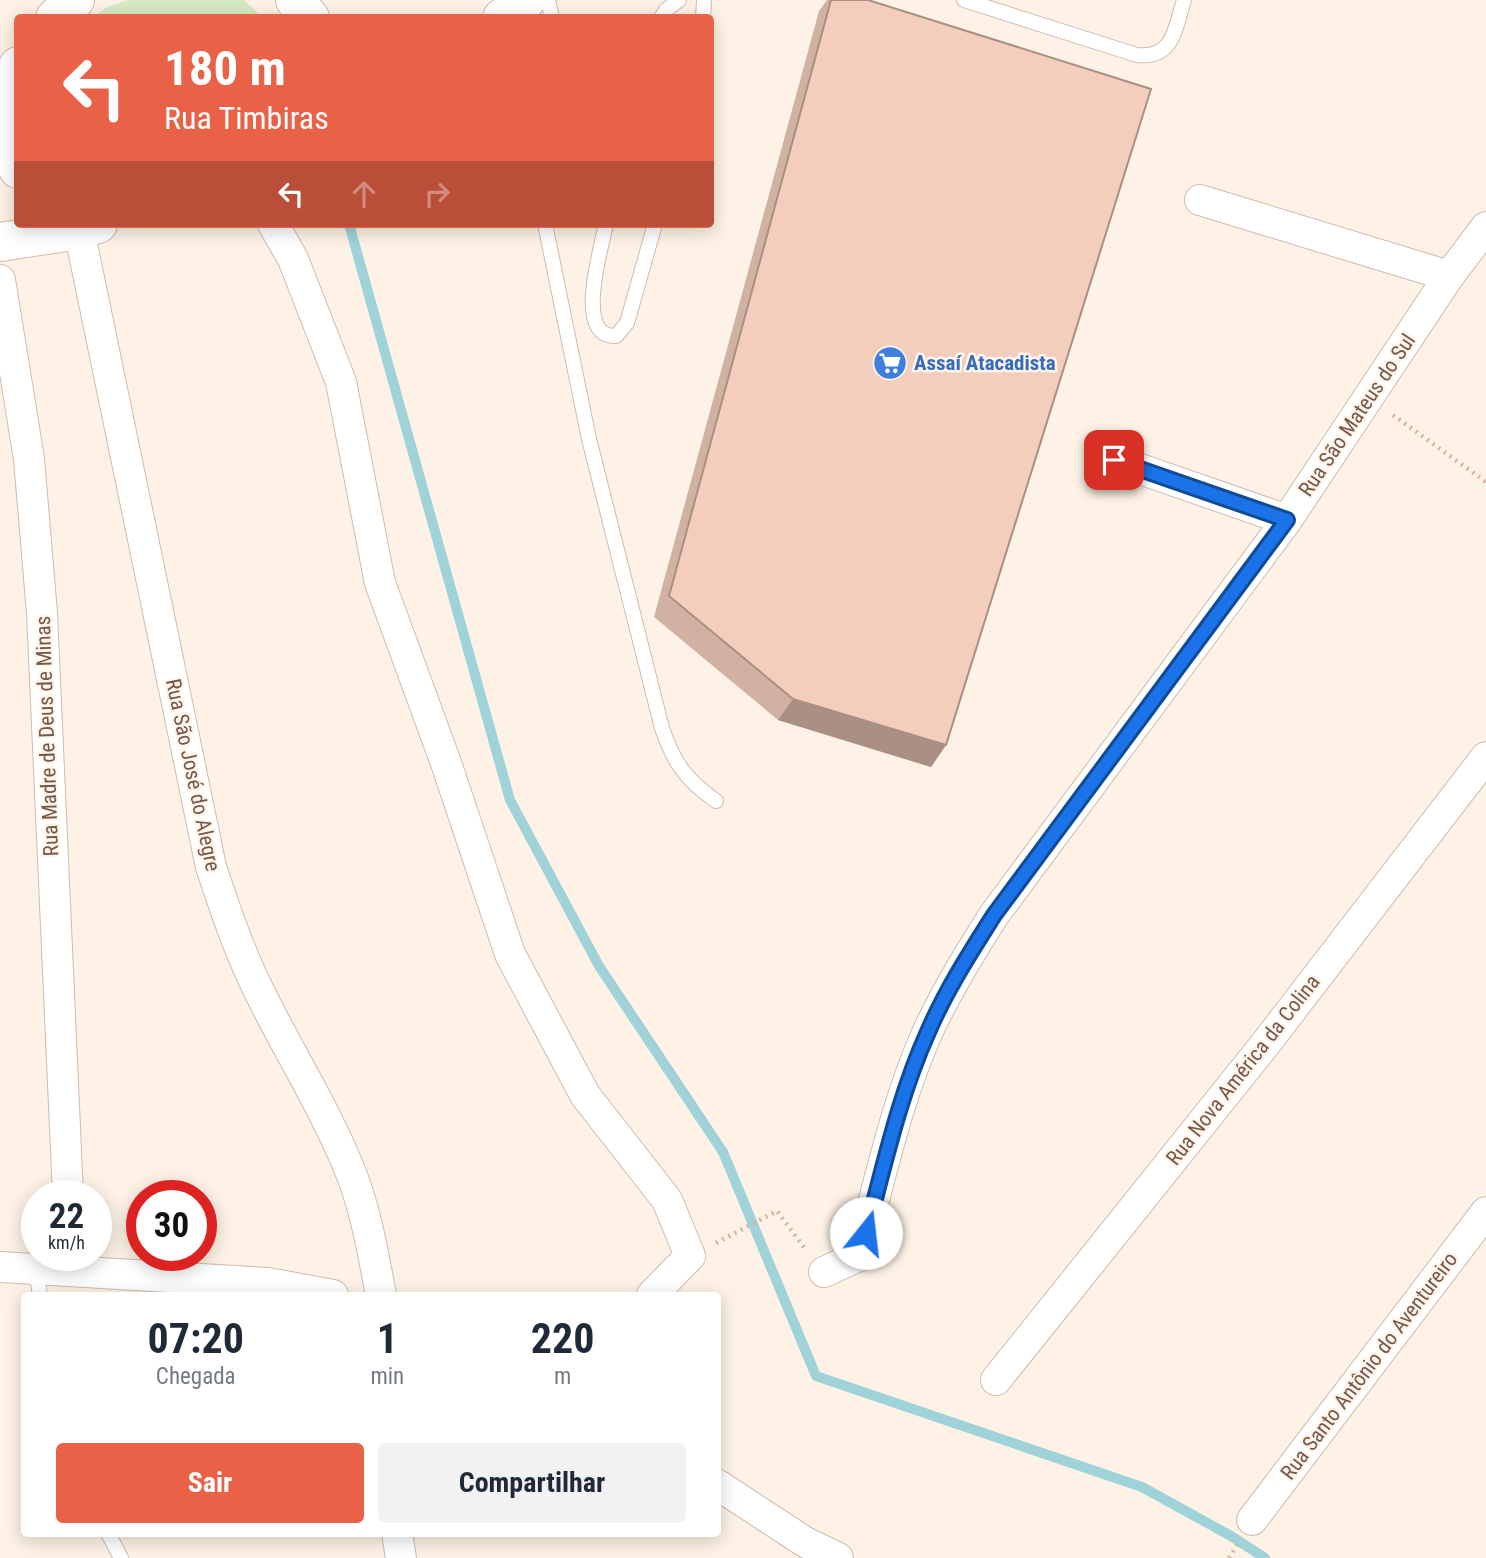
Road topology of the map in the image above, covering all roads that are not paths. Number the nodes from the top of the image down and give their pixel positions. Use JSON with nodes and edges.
{"nodes":[{"id":1,"x":75,"y":0,"type":"edge"},
{"id":2,"x":295,"y":0,"type":"edge"},
{"id":3,"x":526,"y":0,"type":"edge"},
{"id":4,"x":679,"y":0,"type":"edge"},
{"id":5,"x":964,"y":0,"type":"edge"},
{"id":6,"x":1184,"y":0,"type":"edge"},
{"id":7,"x":59,"y":14,"type":"edge"},
{"id":8,"x":307,"y":14,"type":"edge"},
{"id":9,"x":507,"y":14,"type":"edge"},
{"id":10,"x":664,"y":14,"type":"edge"},
{"id":11,"x":14,"y":75,"type":"edge"},
{"id":12,"x":0,"y":108,"type":"edge"},
{"id":13,"x":14,"y":159,"type":"edge"},
{"id":14,"x":1199,"y":200,"type":"dead end"},
{"id":15,"x":1486,"y":227,"type":"edge"},
{"id":16,"x":73,"y":228,"type":"edge"},
{"id":17,"x":83,"y":228,"type":"edge"},
{"id":18,"x":275,"y":228,"type":"edge"},
{"id":19,"x":546,"y":228,"type":"edge"},
{"id":20,"x":605,"y":228,"type":"edge"},
{"id":21,"x":654,"y":228,"type":"edge"},
{"id":22,"x":0,"y":242,"type":"edge"},
{"id":23,"x":1449,"y":276,"type":"junction"},
{"id":24,"x":0,"y":280,"type":"edge"},
{"id":25,"x":1114,"y":460,"type":"dead end"},
{"id":26,"x":1287,"y":520,"type":"junction"},
{"id":27,"x":1486,"y":757,"type":"edge"},
{"id":28,"x":716,"y":801,"type":"dead end"},
{"id":29,"x":67,"y":1180,"type":"edge"},
{"id":30,"x":1486,"y":1212,"type":"edge"},
{"id":31,"x":0,"y":1267,"type":"edge"},
{"id":32,"x":112,"y":1267,"type":"edge"},
{"id":33,"x":57,"y":1271,"type":"edge"},
{"id":34,"x":824,"y":1272,"type":"road end"},
{"id":35,"x":38,"y":1282,"type":"edge"},
{"id":36,"x":317,"y":1292,"type":"edge"},
{"id":37,"x":380,"y":1292,"type":"edge"},
{"id":38,"x":655,"y":1292,"type":"edge"},
{"id":39,"x":996,"y":1380,"type":"dead end"},
{"id":40,"x":721,"y":1487,"type":"edge"},
{"id":41,"x":1252,"y":1520,"type":"dead end"},
{"id":42,"x":110,"y":1537,"type":"edge"},
{"id":43,"x":398,"y":1537,"type":"edge"},
{"id":44,"x":121,"y":1558,"type":"edge"},
{"id":45,"x":401,"y":1558,"type":"edge"},
{"id":46,"x":838,"y":1558,"type":"edge"}],
"edges":[{"from":1,"to":7,"type":"main road"},
{"from":2,"to":8,"type":"main road"},
{"from":3,"to":9,"type":"main road"},
{"from":4,"to":10,"type":"lane"},
{"from":5,"to":6,"type":"lane"},
{"from":11,"to":12,"type":"main road"},
{"from":12,"to":13,"type":"main road"},
{"from":14,"to":23,"type":"street"},
{"from":15,"to":23,"type":"street","name":"Rua São Mateus do Sul"},
{"from":16,"to":22,"type":"main road"},
{"from":17,"to":37,"type":"street","name":"Rua São José do Alegre"},
{"from":18,"to":38,"type":"street"},
{"from":19,"to":28,"type":"lane"},
{"from":20,"to":21,"type":"lane"},
{"from":23,"to":26,"type":"street","name":"Rua São Mateus do Sul"},
{"from":24,"to":29,"type":"street","name":"Rua Madre de Deus de Minas"},
{"from":25,"to":26,"type":"street"},
{"from":26,"to":34,"type":"street","name":"Rua São Mateus do Sul"},
{"from":27,"to":39,"type":"street","name":"Rua Nova América da Colina"},
{"from":30,"to":41,"type":"street","name":"Rua Santo Antônio do Aventureiro"},
{"from":31,"to":35,"type":"street"},
{"from":32,"to":36,"type":"street"},
{"from":33,"to":35,"type":"street"},
{"from":40,"to":46,"type":"street"},
{"from":42,"to":44,"type":"lane"},
{"from":43,"to":45,"type":"street"}]}
